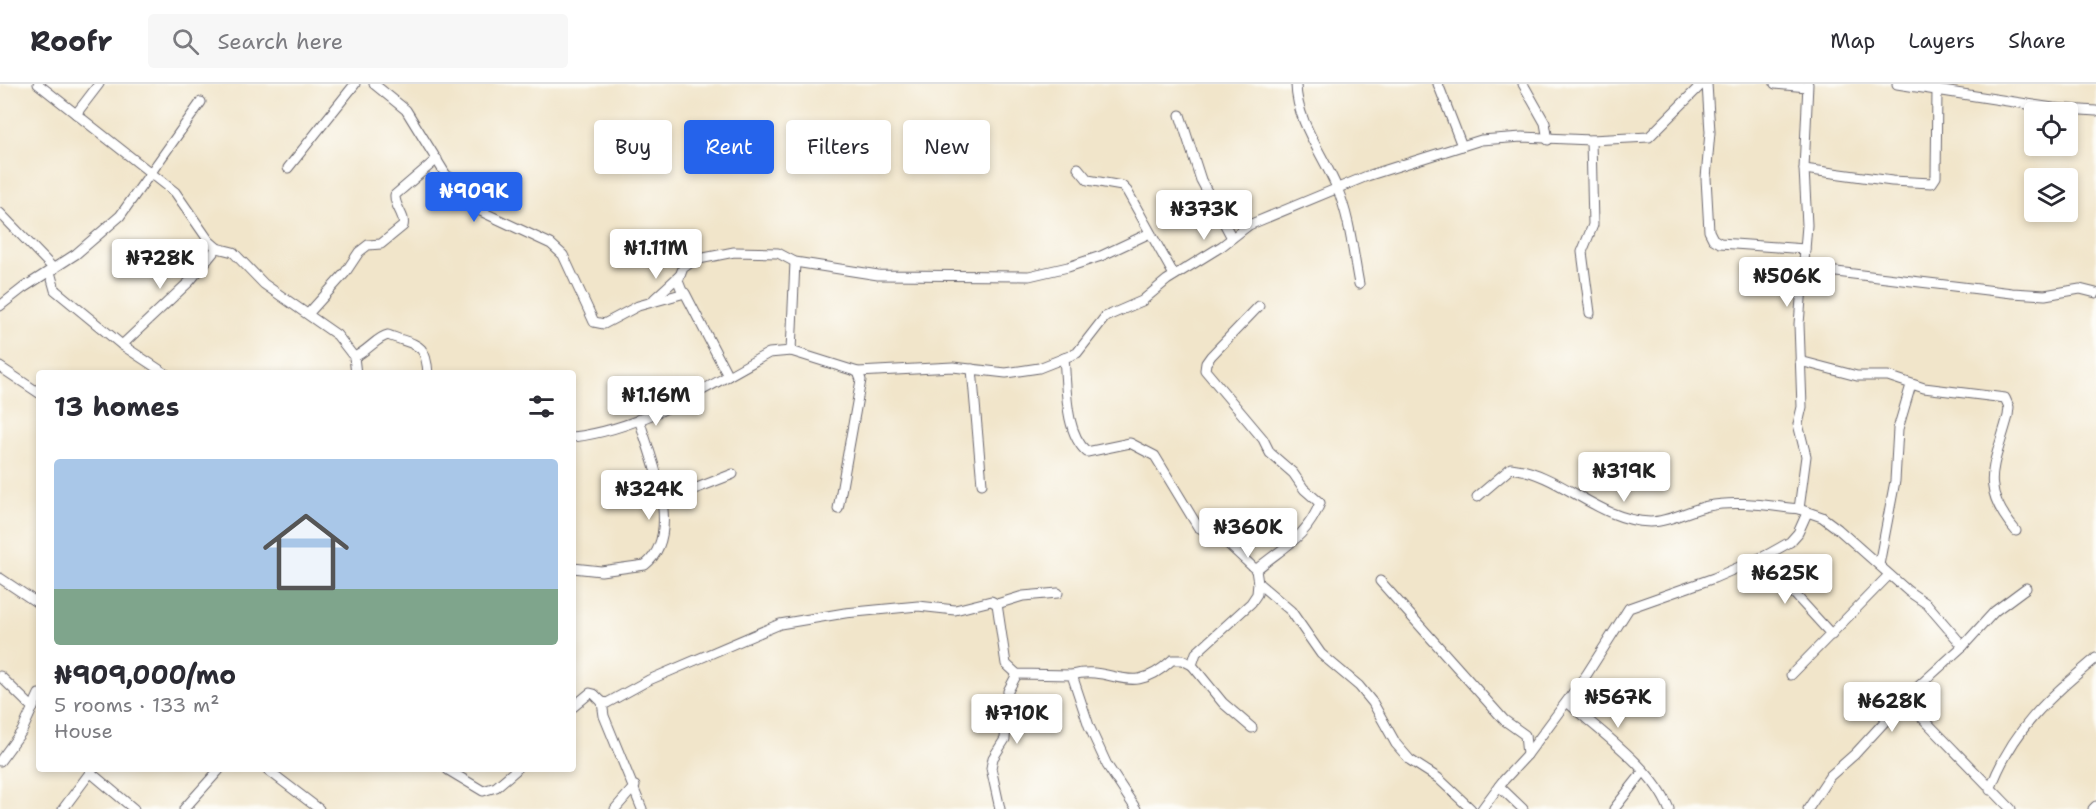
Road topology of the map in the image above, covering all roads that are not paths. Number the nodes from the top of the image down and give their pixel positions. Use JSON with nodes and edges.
{"nodes":[{"id":1,"x":38,"y":84,"type":"edge"},
{"id":2,"x":99,"y":84,"type":"edge"},
{"id":3,"x":355,"y":84,"type":"edge"},
{"id":4,"x":374,"y":84,"type":"edge"},
{"id":5,"x":1438,"y":84,"type":"edge"},
{"id":6,"x":1523,"y":84,"type":"edge"},
{"id":7,"x":1702,"y":84,"type":"edge"},
{"id":8,"x":1775,"y":84,"type":"edge"},
{"id":9,"x":1897,"y":84,"type":"edge"},
{"id":10,"x":1296,"y":85,"type":"edge"},
{"id":11,"x":1808,"y":85,"type":"edge"},
{"id":12,"x":1943,"y":88,"type":"edge"},
{"id":13,"x":201,"y":102,"type":"dead end"},
{"id":14,"x":2096,"y":111,"type":"edge"},
{"id":15,"x":76,"y":114,"type":"junction"},
{"id":16,"x":1180,"y":115,"type":"dead end"},
{"id":17,"x":1548,"y":140,"type":"junction"},
{"id":18,"x":1591,"y":140,"type":"junction"},
{"id":19,"x":1462,"y":146,"type":"junction"},
{"id":20,"x":437,"y":159,"type":"junction"},
{"id":21,"x":288,"y":168,"type":"dead end"},
{"id":22,"x":1078,"y":168,"type":"dead end"},
{"id":23,"x":1804,"y":170,"type":"junction"},
{"id":24,"x":150,"y":174,"type":"junction"},
{"id":25,"x":1338,"y":190,"type":"junction"},
{"id":26,"x":0,"y":213,"type":"edge"},
{"id":27,"x":1150,"y":233,"type":"junction"},
{"id":28,"x":1232,"y":238,"type":"junction"},
{"id":29,"x":217,"y":248,"type":"junction"},
{"id":30,"x":1805,"y":249,"type":"junction"},
{"id":31,"x":795,"y":262,"type":"junction"},
{"id":32,"x":1803,"y":268,"type":"junction"},
{"id":33,"x":52,"y":270,"type":"junction"},
{"id":34,"x":680,"y":274,"type":"junction"},
{"id":35,"x":1174,"y":275,"type":"junction"},
{"id":36,"x":1359,"y":284,"type":"dead end"},
{"id":37,"x":682,"y":291,"type":"junction"},
{"id":38,"x":2096,"y":293,"type":"edge"},
{"id":39,"x":649,"y":303,"type":"junction"},
{"id":40,"x":0,"y":306,"type":"edge"},
{"id":41,"x":1259,"y":306,"type":"dead end"},
{"id":42,"x":1590,"y":313,"type":"dead end"},
{"id":43,"x":308,"y":314,"type":"junction"},
{"id":44,"x":122,"y":345,"type":"junction"},
{"id":45,"x":791,"y":351,"type":"junction"},
{"id":46,"x":354,"y":357,"type":"junction"},
{"id":47,"x":1064,"y":358,"type":"junction"},
{"id":48,"x":1800,"y":361,"type":"junction"},
{"id":49,"x":0,"y":367,"type":"edge"},
{"id":50,"x":972,"y":369,"type":"junction"},
{"id":51,"x":160,"y":370,"type":"edge"},
{"id":52,"x":356,"y":370,"type":"edge"},
{"id":53,"x":428,"y":370,"type":"edge"},
{"id":54,"x":858,"y":372,"type":"junction"},
{"id":55,"x":728,"y":376,"type":"junction"},
{"id":56,"x":1911,"y":385,"type":"junction"},
{"id":57,"x":36,"y":391,"type":"edge"},
{"id":58,"x":639,"y":419,"type":"junction"},
{"id":59,"x":576,"y":436,"type":"edge"},
{"id":60,"x":734,"y":474,"type":"dead end"},
{"id":61,"x":982,"y":484,"type":"dead end"},
{"id":62,"x":1477,"y":497,"type":"dead end"},
{"id":63,"x":661,"y":502,"type":"junction"},
{"id":64,"x":838,"y":509,"type":"dead end"},
{"id":65,"x":1803,"y":511,"type":"junction"},
{"id":66,"x":2016,"y":531,"type":"dead end"},
{"id":67,"x":1767,"y":555,"type":"junction"},
{"id":68,"x":1879,"y":565,"type":"junction"},
{"id":69,"x":576,"y":568,"type":"edge"},
{"id":70,"x":1256,"y":570,"type":"junction"},
{"id":71,"x":1889,"y":575,"type":"junction"},
{"id":72,"x":0,"y":578,"type":"edge"},
{"id":73,"x":1380,"y":580,"type":"dead end"},
{"id":74,"x":1258,"y":583,"type":"junction"},
{"id":75,"x":2026,"y":588,"type":"dead end"},
{"id":76,"x":1058,"y":593,"type":"dead end"},
{"id":77,"x":36,"y":602,"type":"edge"},
{"id":78,"x":997,"y":604,"type":"junction"},
{"id":79,"x":1832,"y":635,"type":"junction"},
{"id":80,"x":1963,"y":646,"type":"junction"},
{"id":81,"x":2096,"y":658,"type":"edge"},
{"id":82,"x":1192,"y":665,"type":"junction"},
{"id":83,"x":1017,"y":674,"type":"junction"},
{"id":84,"x":1072,"y":675,"type":"junction"},
{"id":85,"x":1791,"y":675,"type":"dead end"},
{"id":86,"x":0,"y":676,"type":"edge"},
{"id":87,"x":36,"y":700,"type":"edge"},
{"id":88,"x":1905,"y":700,"type":"junction"},
{"id":89,"x":602,"y":702,"type":"junction"},
{"id":90,"x":1567,"y":702,"type":"junction"},
{"id":91,"x":576,"y":705,"type":"edge"},
{"id":92,"x":33,"y":708,"type":"junction"},
{"id":93,"x":1252,"y":728,"type":"dead end"},
{"id":94,"x":1527,"y":755,"type":"junction"},
{"id":95,"x":0,"y":760,"type":"edge"},
{"id":96,"x":90,"y":772,"type":"edge"},
{"id":97,"x":92,"y":772,"type":"edge"},
{"id":98,"x":214,"y":772,"type":"edge"},
{"id":99,"x":271,"y":772,"type":"edge"},
{"id":100,"x":451,"y":772,"type":"edge"},
{"id":101,"x":514,"y":772,"type":"edge"},
{"id":102,"x":1643,"y":772,"type":"junction"},
{"id":103,"x":635,"y":786,"type":"junction"},
{"id":104,"x":1499,"y":786,"type":"junction"},
{"id":105,"x":1990,"y":789,"type":"junction"},
{"id":106,"x":63,"y":809,"type":"edge"},
{"id":107,"x":134,"y":809,"type":"edge"},
{"id":108,"x":184,"y":809,"type":"edge"},
{"id":109,"x":319,"y":809,"type":"edge"},
{"id":110,"x":615,"y":809,"type":"edge"},
{"id":111,"x":642,"y":809,"type":"edge"},
{"id":112,"x":1000,"y":809,"type":"edge"},
{"id":113,"x":1137,"y":809,"type":"edge"},
{"id":114,"x":1471,"y":809,"type":"edge"},
{"id":115,"x":1482,"y":809,"type":"edge"},
{"id":116,"x":1523,"y":809,"type":"edge"},
{"id":117,"x":1614,"y":809,"type":"edge"},
{"id":118,"x":1669,"y":809,"type":"edge"},
{"id":119,"x":1808,"y":809,"type":"edge"},
{"id":120,"x":2012,"y":809,"type":"edge"}],
"edges":[{"from":1,"to":15,"type":"street"},
{"from":2,"to":15,"type":"street"},
{"from":3,"to":21,"type":"street"},
{"from":4,"to":20,"type":"street"},
{"from":5,"to":19,"type":"street"},
{"from":6,"to":17,"type":"street"},
{"from":7,"to":18,"type":"street"},
{"from":7,"to":30,"type":"street"},
{"from":8,"to":11,"type":"street"},
{"from":9,"to":12,"type":"street"},
{"from":10,"to":25,"type":"street"},
{"from":11,"to":23,"type":"street"},
{"from":12,"to":14,"type":"street"},
{"from":12,"to":23,"type":"street"},
{"from":13,"to":24,"type":"street"},
{"from":15,"to":24,"type":"street"},
{"from":16,"to":28,"type":"street"},
{"from":17,"to":18,"type":"street"},
{"from":17,"to":19,"type":"street"},
{"from":18,"to":42,"type":"street"},
{"from":19,"to":25,"type":"street"},
{"from":20,"to":39,"type":"street"},
{"from":20,"to":43,"type":"street"},
{"from":22,"to":27,"type":"street"},
{"from":23,"to":30,"type":"street"},
{"from":24,"to":29,"type":"street"},
{"from":24,"to":33,"type":"street"},
{"from":25,"to":28,"type":"street"},
{"from":25,"to":36,"type":"street"},
{"from":26,"to":33,"type":"street"},
{"from":27,"to":31,"type":"street"},
{"from":27,"to":35,"type":"street"},
{"from":28,"to":35,"type":"street"},
{"from":29,"to":43,"type":"street"},
{"from":29,"to":44,"type":"street"},
{"from":30,"to":32,"type":"street"},
{"from":31,"to":34,"type":"street"},
{"from":31,"to":45,"type":"street"},
{"from":32,"to":38,"type":"street"},
{"from":32,"to":48,"type":"street"},
{"from":33,"to":40,"type":"street"},
{"from":33,"to":44,"type":"street"},
{"from":34,"to":37,"type":"street"},
{"from":34,"to":39,"type":"street"},
{"from":35,"to":47,"type":"street"},
{"from":37,"to":39,"type":"street"},
{"from":37,"to":55,"type":"street"},
{"from":41,"to":70,"type":"street"},
{"from":43,"to":46,"type":"street"},
{"from":44,"to":51,"type":"street"},
{"from":45,"to":54,"type":"street"},
{"from":45,"to":55,"type":"street"},
{"from":46,"to":52,"type":"street"},
{"from":46,"to":53,"type":"street"},
{"from":47,"to":50,"type":"street"},
{"from":47,"to":70,"type":"street"},
{"from":48,"to":56,"type":"street"},
{"from":48,"to":65,"type":"street"},
{"from":49,"to":57,"type":"street"},
{"from":50,"to":54,"type":"street"},
{"from":50,"to":61,"type":"street"},
{"from":54,"to":64,"type":"street"},
{"from":55,"to":58,"type":"street"},
{"from":56,"to":66,"type":"street"},
{"from":56,"to":68,"type":"street"},
{"from":58,"to":59,"type":"street"},
{"from":58,"to":63,"type":"street"},
{"from":60,"to":63,"type":"street"},
{"from":62,"to":65,"type":"street"},
{"from":63,"to":69,"type":"street"},
{"from":65,"to":67,"type":"street"},
{"from":65,"to":68,"type":"street"},
{"from":67,"to":79,"type":"street"},
{"from":67,"to":90,"type":"street"},
{"from":68,"to":71,"type":"street"},
{"from":70,"to":74,"type":"street"},
{"from":71,"to":79,"type":"street"},
{"from":71,"to":80,"type":"street"},
{"from":72,"to":77,"type":"street"},
{"from":73,"to":94,"type":"street"},
{"from":74,"to":82,"type":"street"},
{"from":74,"to":114,"type":"street"},
{"from":75,"to":80,"type":"street"},
{"from":76,"to":78,"type":"street"},
{"from":78,"to":83,"type":"street"},
{"from":78,"to":89,"type":"street"},
{"from":79,"to":85,"type":"street"},
{"from":80,"to":88,"type":"street"},
{"from":81,"to":105,"type":"street"},
{"from":82,"to":84,"type":"street"},
{"from":82,"to":93,"type":"street"},
{"from":83,"to":84,"type":"street"},
{"from":83,"to":112,"type":"street"},
{"from":84,"to":113,"type":"street"},
{"from":86,"to":92,"type":"street"},
{"from":87,"to":92,"type":"street"},
{"from":88,"to":105,"type":"street"},
{"from":88,"to":119,"type":"street"},
{"from":89,"to":91,"type":"street"},
{"from":89,"to":103,"type":"street"},
{"from":90,"to":94,"type":"street"},
{"from":90,"to":102,"type":"street"},
{"from":92,"to":95,"type":"street"},
{"from":94,"to":104,"type":"street"},
{"from":96,"to":106,"type":"street"},
{"from":97,"to":107,"type":"street"},
{"from":98,"to":108,"type":"street"},
{"from":99,"to":109,"type":"street"},
{"from":100,"to":101,"type":"street"},
{"from":102,"to":117,"type":"street"},
{"from":102,"to":118,"type":"street"},
{"from":103,"to":110,"type":"street"},
{"from":103,"to":111,"type":"street"},
{"from":104,"to":115,"type":"street"},
{"from":104,"to":116,"type":"street"},
{"from":105,"to":120,"type":"street"}]}
